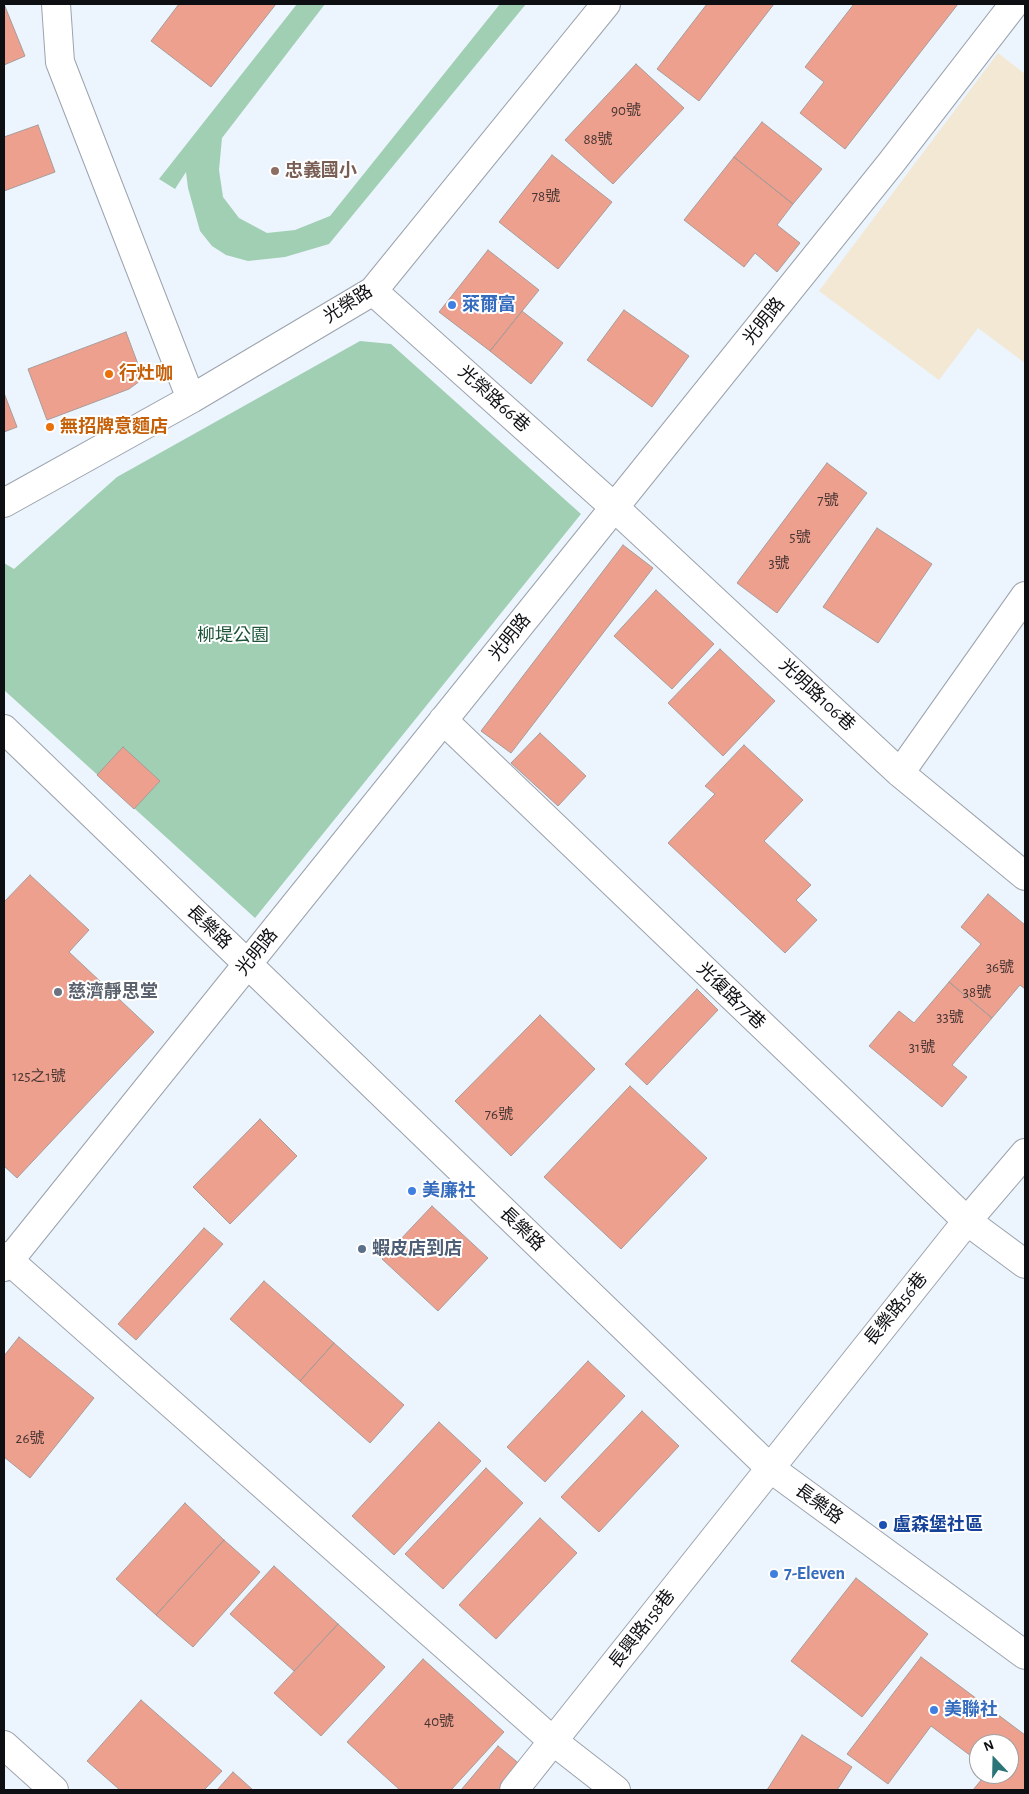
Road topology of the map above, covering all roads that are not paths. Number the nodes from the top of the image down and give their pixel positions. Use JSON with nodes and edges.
{"nodes":[{"id":1,"x":56,"y":4,"type":"edge"},
{"id":2,"x":606,"y":4,"type":"edge"},
{"id":3,"x":1014,"y":4,"type":"edge"},
{"id":4,"x":373,"y":291,"type":"junction"},
{"id":5,"x":191,"y":399,"type":"junction"},
{"id":6,"x":4,"y":503,"type":"edge"},
{"id":7,"x":614,"y":507,"type":"junction"},
{"id":8,"x":1025,"y":596,"type":"edge"},
{"id":9,"x":443,"y":720,"type":"junction"},
{"id":10,"x":4,"y":728,"type":"edge"},
{"id":11,"x":900,"y":773,"type":"junction"},
{"id":12,"x":1025,"y":876,"type":"edge"},
{"id":13,"x":247,"y":964,"type":"junction"},
{"id":14,"x":1025,"y":1153,"type":"edge"},
{"id":15,"x":966,"y":1221,"type":"junction"},
{"id":16,"x":5,"y":1261,"type":"edge"},
{"id":17,"x":1025,"y":1264,"type":"edge"},
{"id":18,"x":770,"y":1468,"type":"junction"},
{"id":19,"x":1025,"y":1655,"type":"edge"},
{"id":20,"x":553,"y":1740,"type":"junction"},
{"id":21,"x":4,"y":1745,"type":"edge"},
{"id":22,"x":54,"y":1790,"type":"edge"},
{"id":23,"x":514,"y":1790,"type":"edge"},
{"id":24,"x":616,"y":1790,"type":"edge"}],
"edges":[{"from":1,"to":5,"type":"street"},
{"from":2,"to":4,"type":"street","name":"光榮路"},
{"from":3,"to":7,"type":"street","name":"光明路"},
{"from":4,"to":5,"type":"street","name":"光榮路"},
{"from":4,"to":7,"type":"street","name":"光榮路66巷"},
{"from":5,"to":6,"type":"street","name":"光榮路"},
{"from":7,"to":9,"type":"street","name":"光明路"},
{"from":7,"to":11,"type":"street","name":"光明路106巷"},
{"from":8,"to":11,"type":"street"},
{"from":9,"to":13,"type":"street","name":"光明路"},
{"from":9,"to":15,"type":"street","name":"光復路77巷"},
{"from":10,"to":13,"type":"street","name":"長樂路"},
{"from":11,"to":12,"type":"street","name":"光明路106巷"},
{"from":13,"to":16,"type":"street","name":"光明路"},
{"from":13,"to":18,"type":"street","name":"長樂路"},
{"from":14,"to":15,"type":"street","name":"長樂路56巷"},
{"from":15,"to":17,"type":"street","name":"光復路77巷"},
{"from":15,"to":18,"type":"street","name":"長樂路56巷"},
{"from":16,"to":20,"type":"street"},
{"from":18,"to":19,"type":"street","name":"長樂路"},
{"from":18,"to":20,"type":"street","name":"長興路158巷"},
{"from":20,"to":23,"type":"street","name":"長興路158巷"},
{"from":20,"to":24,"type":"street"},
{"from":21,"to":22,"type":"street"}]}
